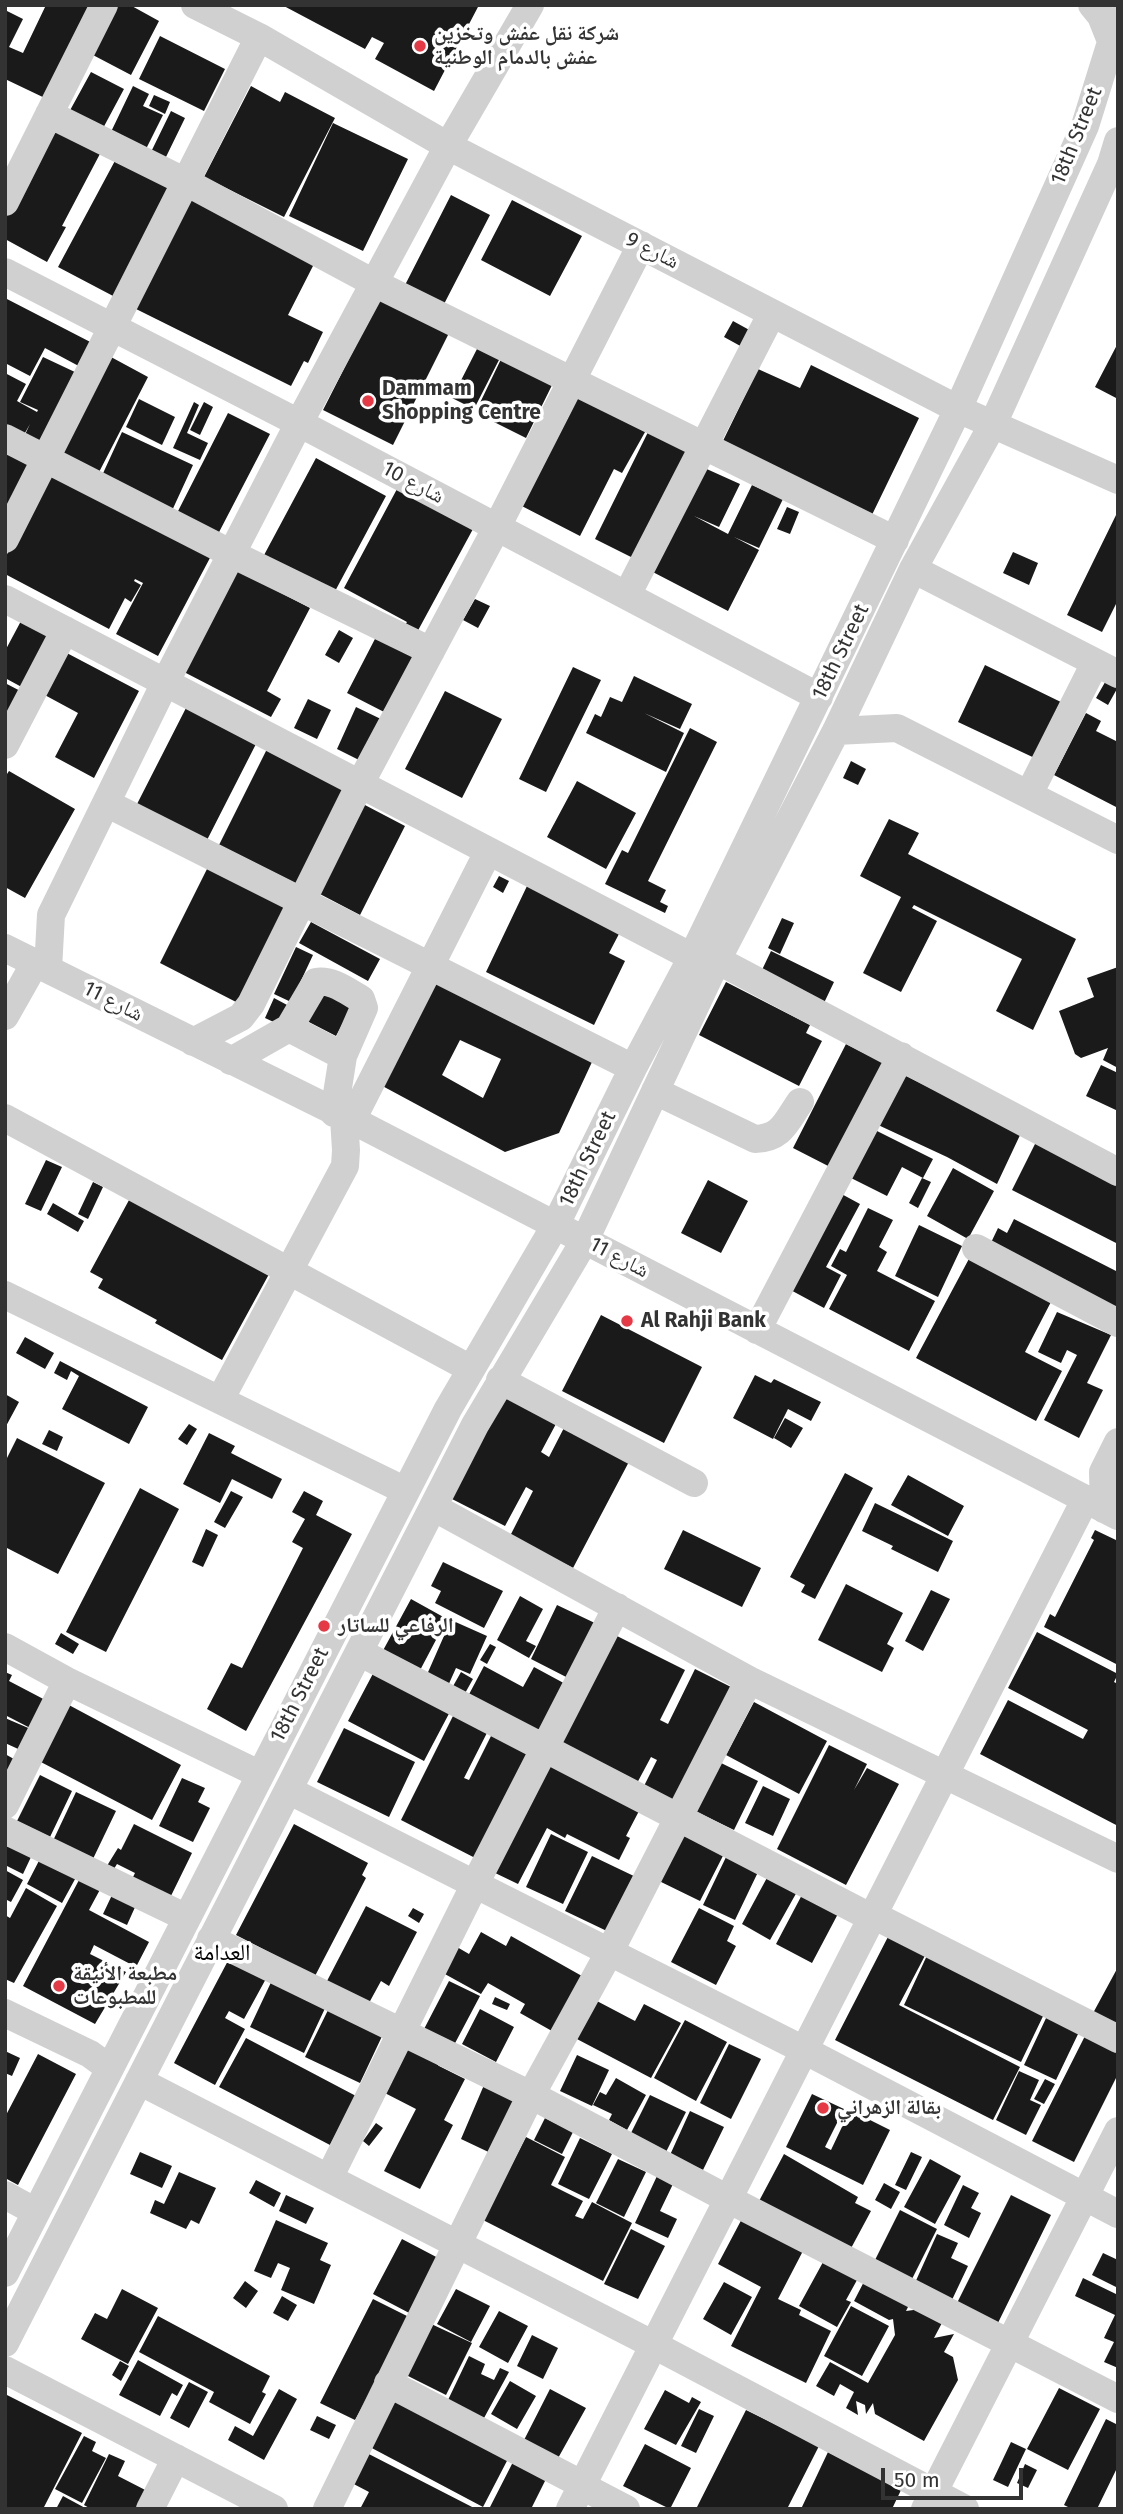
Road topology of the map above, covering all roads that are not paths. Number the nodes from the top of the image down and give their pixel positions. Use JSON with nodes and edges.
{"nodes":[{"id":1,"x":104,"y":5,"type":"edge"},
{"id":2,"x":530,"y":5,"type":"edge"},
{"id":3,"x":548,"y":5,"type":"edge"},
{"id":4,"x":1092,"y":5,"type":"edge"},
{"id":5,"x":205,"y":8,"type":"edge"},
{"id":6,"x":1114,"y":31,"type":"edge"},
{"id":7,"x":259,"y":37,"type":"junction"},
{"id":8,"x":49,"y":114,"type":"junction"},
{"id":9,"x":1118,"y":141,"type":"edge"},
{"id":10,"x":448,"y":146,"type":"junction"},
{"id":11,"x":184,"y":181,"type":"junction"},
{"id":12,"x":5,"y":202,"type":"edge"},
{"id":13,"x":641,"y":245,"type":"junction"},
{"id":14,"x":5,"y":272,"type":"edge"},
{"id":15,"x":374,"y":283,"type":"junction"},
{"id":16,"x":772,"y":313,"type":"junction"},
{"id":17,"x":112,"y":328,"type":"junction"},
{"id":18,"x":572,"y":380,"type":"junction"},
{"id":19,"x":958,"y":409,"type":"junction"},
{"id":20,"x":299,"y":423,"type":"junction"},
{"id":21,"x":993,"y":424,"type":"junction"},
{"id":22,"x":5,"y":438,"type":"edge"},
{"id":23,"x":704,"y":444,"type":"junction"},
{"id":24,"x":46,"y":459,"type":"junction"},
{"id":25,"x":1118,"y":480,"type":"edge"},
{"id":26,"x":497,"y":527,"type":"junction"},
{"id":27,"x":5,"y":539,"type":"edge"},
{"id":28,"x":895,"y":540,"type":"junction"},
{"id":29,"x":232,"y":554,"type":"junction"},
{"id":30,"x":913,"y":569,"type":"junction"},
{"id":31,"x":627,"y":595,"type":"junction"},
{"id":32,"x":5,"y":599,"type":"edge"},
{"id":33,"x":65,"y":630,"type":"junction"},
{"id":34,"x":431,"y":651,"type":"junction"},
{"id":35,"x":1106,"y":669,"type":"edge"},
{"id":36,"x":165,"y":683,"type":"junction"},
{"id":37,"x":820,"y":697,"type":"junction"},
{"id":38,"x":836,"y":731,"type":"junction"},
{"id":39,"x":5,"y":745,"type":"edge"},
{"id":40,"x":360,"y":784,"type":"junction"},
{"id":41,"x":1029,"y":794,"type":"junction"},
{"id":42,"x":106,"y":803,"type":"junction"},
{"id":43,"x":1118,"y":840,"type":"edge"},
{"id":44,"x":488,"y":852,"type":"junction"},
{"id":45,"x":301,"y":902,"type":"junction"},
{"id":46,"x":5,"y":948,"type":"edge"},
{"id":47,"x":705,"y":959,"type":"junction"},
{"id":48,"x":41,"y":966,"type":"junction"},
{"id":49,"x":431,"y":966,"type":"junction"},
{"id":50,"x":5,"y":1016,"type":"edge"},
{"id":51,"x":289,"y":1028,"type":"junction"},
{"id":52,"x":193,"y":1042,"type":"junction"},
{"id":53,"x":343,"y":1056,"type":"junction"},
{"id":54,"x":901,"y":1056,"type":"junction"},
{"id":55,"x":231,"y":1061,"type":"junction"},
{"id":56,"x":632,"y":1068,"type":"junction"},
{"id":57,"x":655,"y":1091,"type":"junction"},
{"id":58,"x":800,"y":1102,"type":"dead end"},
{"id":59,"x":343,"y":1117,"type":"junction"},
{"id":60,"x":5,"y":1118,"type":"edge"},
{"id":61,"x":1118,"y":1172,"type":"edge"},
{"id":62,"x":556,"y":1224,"type":"junction"},
{"id":63,"x":585,"y":1240,"type":"junction"},
{"id":64,"x":976,"y":1248,"type":"dead end"},
{"id":65,"x":288,"y":1272,"type":"junction"},
{"id":66,"x":5,"y":1295,"type":"edge"},
{"id":67,"x":1118,"y":1324,"type":"edge"},
{"id":68,"x":757,"y":1330,"type":"junction"},
{"id":69,"x":471,"y":1369,"type":"junction"},
{"id":70,"x":500,"y":1380,"type":"junction"},
{"id":71,"x":220,"y":1400,"type":"junction"},
{"id":72,"x":1118,"y":1442,"type":"edge"},
{"id":73,"x":694,"y":1483,"type":"dead end"},
{"id":74,"x":406,"y":1492,"type":"junction"},
{"id":75,"x":433,"y":1507,"type":"junction"},
{"id":76,"x":1102,"y":1508,"type":"edge"},
{"id":77,"x":617,"y":1607,"type":"junction"},
{"id":78,"x":5,"y":1647,"type":"edge"},
{"id":79,"x":359,"y":1653,"type":"junction"},
{"id":80,"x":749,"y":1680,"type":"junction"},
{"id":81,"x":67,"y":1681,"type":"junction"},
{"id":82,"x":544,"y":1747,"type":"junction"},
{"id":83,"x":260,"y":1774,"type":"junction"},
{"id":84,"x":944,"y":1774,"type":"junction"},
{"id":85,"x":288,"y":1790,"type":"junction"},
{"id":86,"x":5,"y":1805,"type":"edge"},
{"id":87,"x":677,"y":1816,"type":"junction"},
{"id":88,"x":5,"y":1830,"type":"edge"},
{"id":89,"x":1118,"y":1859,"type":"edge"},
{"id":90,"x":475,"y":1884,"type":"junction"},
{"id":91,"x":873,"y":1917,"type":"junction"},
{"id":92,"x":187,"y":1918,"type":"junction"},
{"id":93,"x":211,"y":1939,"type":"junction"},
{"id":94,"x":610,"y":1951,"type":"junction"},
{"id":95,"x":5,"y":2013,"type":"edge"},
{"id":96,"x":401,"y":2033,"type":"junction"},
{"id":97,"x":1118,"y":2039,"type":"edge"},
{"id":98,"x":804,"y":2050,"type":"junction"},
{"id":99,"x":109,"y":2068,"type":"junction"},
{"id":100,"x":139,"y":2081,"type":"junction"},
{"id":101,"x":531,"y":2095,"type":"junction"},
{"id":102,"x":1118,"y":2131,"type":"edge"},
{"id":103,"x":329,"y":2178,"type":"junction"},
{"id":104,"x":5,"y":2195,"type":"edge"},
{"id":105,"x":1085,"y":2196,"type":"junction"},
{"id":106,"x":727,"y":2199,"type":"junction"},
{"id":107,"x":36,"y":2212,"type":"junction"},
{"id":108,"x":1118,"y":2214,"type":"edge"},
{"id":109,"x":456,"y":2244,"type":"junction"},
{"id":110,"x":5,"y":2273,"type":"edge"},
{"id":111,"x":1009,"y":2342,"type":"junction"},
{"id":112,"x":5,"y":2343,"type":"edge"},
{"id":113,"x":654,"y":2345,"type":"junction"},
{"id":114,"x":5,"y":2370,"type":"edge"},
{"id":115,"x":388,"y":2383,"type":"junction"},
{"id":116,"x":1118,"y":2399,"type":"edge"},
{"id":117,"x":176,"y":2458,"type":"junction"},
{"id":118,"x":578,"y":2493,"type":"edge"},
{"id":119,"x":929,"y":2500,"type":"edge"},
{"id":120,"x":150,"y":2509,"type":"edge"},
{"id":121,"x":274,"y":2509,"type":"edge"},
{"id":122,"x":327,"y":2509,"type":"edge"},
{"id":123,"x":626,"y":2509,"type":"edge"},
{"id":124,"x":965,"y":2509,"type":"edge"}],
"edges":[{"from":1,"to":8,"type":"street"},
{"from":2,"to":10,"type":"street"},
{"from":3,"to":10,"type":"street"},
{"from":4,"to":6,"type":"street"},
{"from":5,"to":7,"type":"street","name":"شارع 9"},
{"from":6,"to":19,"type":"street","name":"18th Street"},
{"from":7,"to":10,"type":"street","name":"شارع 9"},
{"from":7,"to":11,"type":"street"},
{"from":8,"to":11,"type":"street"},
{"from":8,"to":12,"type":"street"},
{"from":9,"to":21,"type":"street"},
{"from":10,"to":13,"type":"street","name":"شارع 9"},
{"from":10,"to":15,"type":"street"},
{"from":11,"to":15,"type":"street"},
{"from":11,"to":17,"type":"street"},
{"from":13,"to":16,"type":"street","name":"شارع 9"},
{"from":13,"to":18,"type":"street"},
{"from":14,"to":17,"type":"street","name":"شارع 10"},
{"from":15,"to":18,"type":"street"},
{"from":15,"to":20,"type":"street"},
{"from":16,"to":19,"type":"street","name":"شارع 9"},
{"from":16,"to":23,"type":"street"},
{"from":17,"to":20,"type":"street","name":"شارع 10"},
{"from":17,"to":24,"type":"street"},
{"from":18,"to":23,"type":"street"},
{"from":18,"to":26,"type":"street"},
{"from":19,"to":21,"type":"street","name":"شارع 9"},
{"from":19,"to":28,"type":"street","name":"18th Street"},
{"from":20,"to":26,"type":"street","name":"شارع 10"},
{"from":20,"to":29,"type":"street"},
{"from":21,"to":25,"type":"street","name":"شارع 9"},
{"from":21,"to":30,"type":"street"},
{"from":22,"to":24,"type":"street"},
{"from":23,"to":28,"type":"street"},
{"from":23,"to":31,"type":"street"},
{"from":24,"to":27,"type":"street"},
{"from":24,"to":29,"type":"street"},
{"from":26,"to":31,"type":"street","name":"شارع 10"},
{"from":26,"to":34,"type":"street"},
{"from":28,"to":37,"type":"street","name":"18th Street"},
{"from":29,"to":34,"type":"street"},
{"from":29,"to":36,"type":"street"},
{"from":30,"to":35,"type":"street"},
{"from":30,"to":38,"type":"street"},
{"from":31,"to":37,"type":"street","name":"شارع 10"},
{"from":32,"to":33,"type":"street"},
{"from":33,"to":36,"type":"street"},
{"from":33,"to":39,"type":"street"},
{"from":34,"to":40,"type":"street"},
{"from":35,"to":41,"type":"street"},
{"from":36,"to":40,"type":"street"},
{"from":36,"to":42,"type":"street"},
{"from":37,"to":47,"type":"street","name":"18th Street"},
{"from":38,"to":41,"type":"street"},
{"from":38,"to":47,"type":"street"},
{"from":40,"to":44,"type":"street"},
{"from":40,"to":45,"type":"street"},
{"from":41,"to":43,"type":"street"},
{"from":42,"to":45,"type":"street"},
{"from":42,"to":48,"type":"street"},
{"from":44,"to":47,"type":"street"},
{"from":44,"to":49,"type":"street"},
{"from":45,"to":49,"type":"street"},
{"from":45,"to":52,"type":"street"},
{"from":46,"to":48,"type":"street","name":"شارع 11"},
{"from":47,"to":54,"type":"street"},
{"from":47,"to":56,"type":"street","name":"18th Street"},
{"from":47,"to":57,"type":"street"},
{"from":48,"to":50,"type":"street"},
{"from":48,"to":52,"type":"street","name":"شارع 11"},
{"from":49,"to":56,"type":"street"},
{"from":49,"to":59,"type":"street"},
{"from":51,"to":53,"type":"street"},
{"from":51,"to":53,"type":"street"},
{"from":51,"to":55,"type":"street"},
{"from":52,"to":55,"type":"street","name":"شارع 11"},
{"from":53,"to":59,"type":"street"},
{"from":54,"to":61,"type":"street"},
{"from":54,"to":68,"type":"street"},
{"from":55,"to":59,"type":"street","name":"شارع 11"},
{"from":56,"to":62,"type":"street","name":"18th Street"},
{"from":57,"to":58,"type":"street"},
{"from":57,"to":63,"type":"street"},
{"from":59,"to":62,"type":"street","name":"شارع 11"},
{"from":59,"to":65,"type":"street"},
{"from":60,"to":65,"type":"street"},
{"from":62,"to":63,"type":"street","name":"شارع 11"},
{"from":62,"to":69,"type":"street","name":"18th Street"},
{"from":63,"to":68,"type":"street","name":"شارع 11"},
{"from":63,"to":70,"type":"street"},
{"from":64,"to":67,"type":"street"},
{"from":65,"to":69,"type":"street"},
{"from":65,"to":71,"type":"street"},
{"from":66,"to":71,"type":"street"},
{"from":68,"to":76,"type":"street","name":"شارع 11"},
{"from":69,"to":74,"type":"street","name":"18th Street"},
{"from":70,"to":73,"type":"street"},
{"from":70,"to":75,"type":"street"},
{"from":71,"to":74,"type":"street"},
{"from":72,"to":76,"type":"street"},
{"from":74,"to":83,"type":"street","name":"18th Street"},
{"from":75,"to":77,"type":"street"},
{"from":75,"to":79,"type":"street"},
{"from":76,"to":84,"type":"street"},
{"from":77,"to":80,"type":"street"},
{"from":77,"to":82,"type":"street"},
{"from":78,"to":81,"type":"street"},
{"from":79,"to":82,"type":"street"},
{"from":79,"to":85,"type":"street"},
{"from":80,"to":84,"type":"street"},
{"from":80,"to":87,"type":"street"},
{"from":81,"to":83,"type":"street"},
{"from":81,"to":86,"type":"street"},
{"from":82,"to":87,"type":"street"},
{"from":82,"to":90,"type":"street"},
{"from":83,"to":92,"type":"street","name":"18th Street"},
{"from":84,"to":89,"type":"street"},
{"from":84,"to":91,"type":"street"},
{"from":85,"to":90,"type":"street"},
{"from":85,"to":93,"type":"street"},
{"from":87,"to":91,"type":"street"},
{"from":87,"to":94,"type":"street"},
{"from":88,"to":92,"type":"street"},
{"from":90,"to":94,"type":"street"},
{"from":90,"to":96,"type":"street"},
{"from":91,"to":97,"type":"street"},
{"from":91,"to":98,"type":"street"},
{"from":92,"to":99,"type":"street","name":"18th Street"},
{"from":93,"to":96,"type":"street"},
{"from":93,"to":100,"type":"street"},
{"from":94,"to":98,"type":"street"},
{"from":94,"to":101,"type":"street"},
{"from":95,"to":99,"type":"street"},
{"from":96,"to":101,"type":"street"},
{"from":96,"to":103,"type":"street"},
{"from":98,"to":105,"type":"street"},
{"from":98,"to":106,"type":"street"},
{"from":99,"to":107,"type":"street","name":"18th Street"},
{"from":100,"to":103,"type":"street"},
{"from":100,"to":112,"type":"street"},
{"from":101,"to":106,"type":"street"},
{"from":101,"to":109,"type":"street"},
{"from":102,"to":105,"type":"street"},
{"from":103,"to":109,"type":"street"},
{"from":104,"to":107,"type":"street"},
{"from":105,"to":108,"type":"street"},
{"from":105,"to":111,"type":"street"},
{"from":106,"to":111,"type":"street"},
{"from":106,"to":113,"type":"street"},
{"from":107,"to":110,"type":"street","name":"18th Street"},
{"from":109,"to":113,"type":"street"},
{"from":109,"to":115,"type":"street"},
{"from":111,"to":116,"type":"street"},
{"from":111,"to":119,"type":"street"},
{"from":113,"to":118,"type":"street"},
{"from":113,"to":119,"type":"street"},
{"from":114,"to":117,"type":"street"},
{"from":115,"to":118,"type":"street"},
{"from":115,"to":122,"type":"street"},
{"from":117,"to":120,"type":"street"},
{"from":117,"to":121,"type":"street"},
{"from":118,"to":123,"type":"street"},
{"from":119,"to":124,"type":"street"}]}
